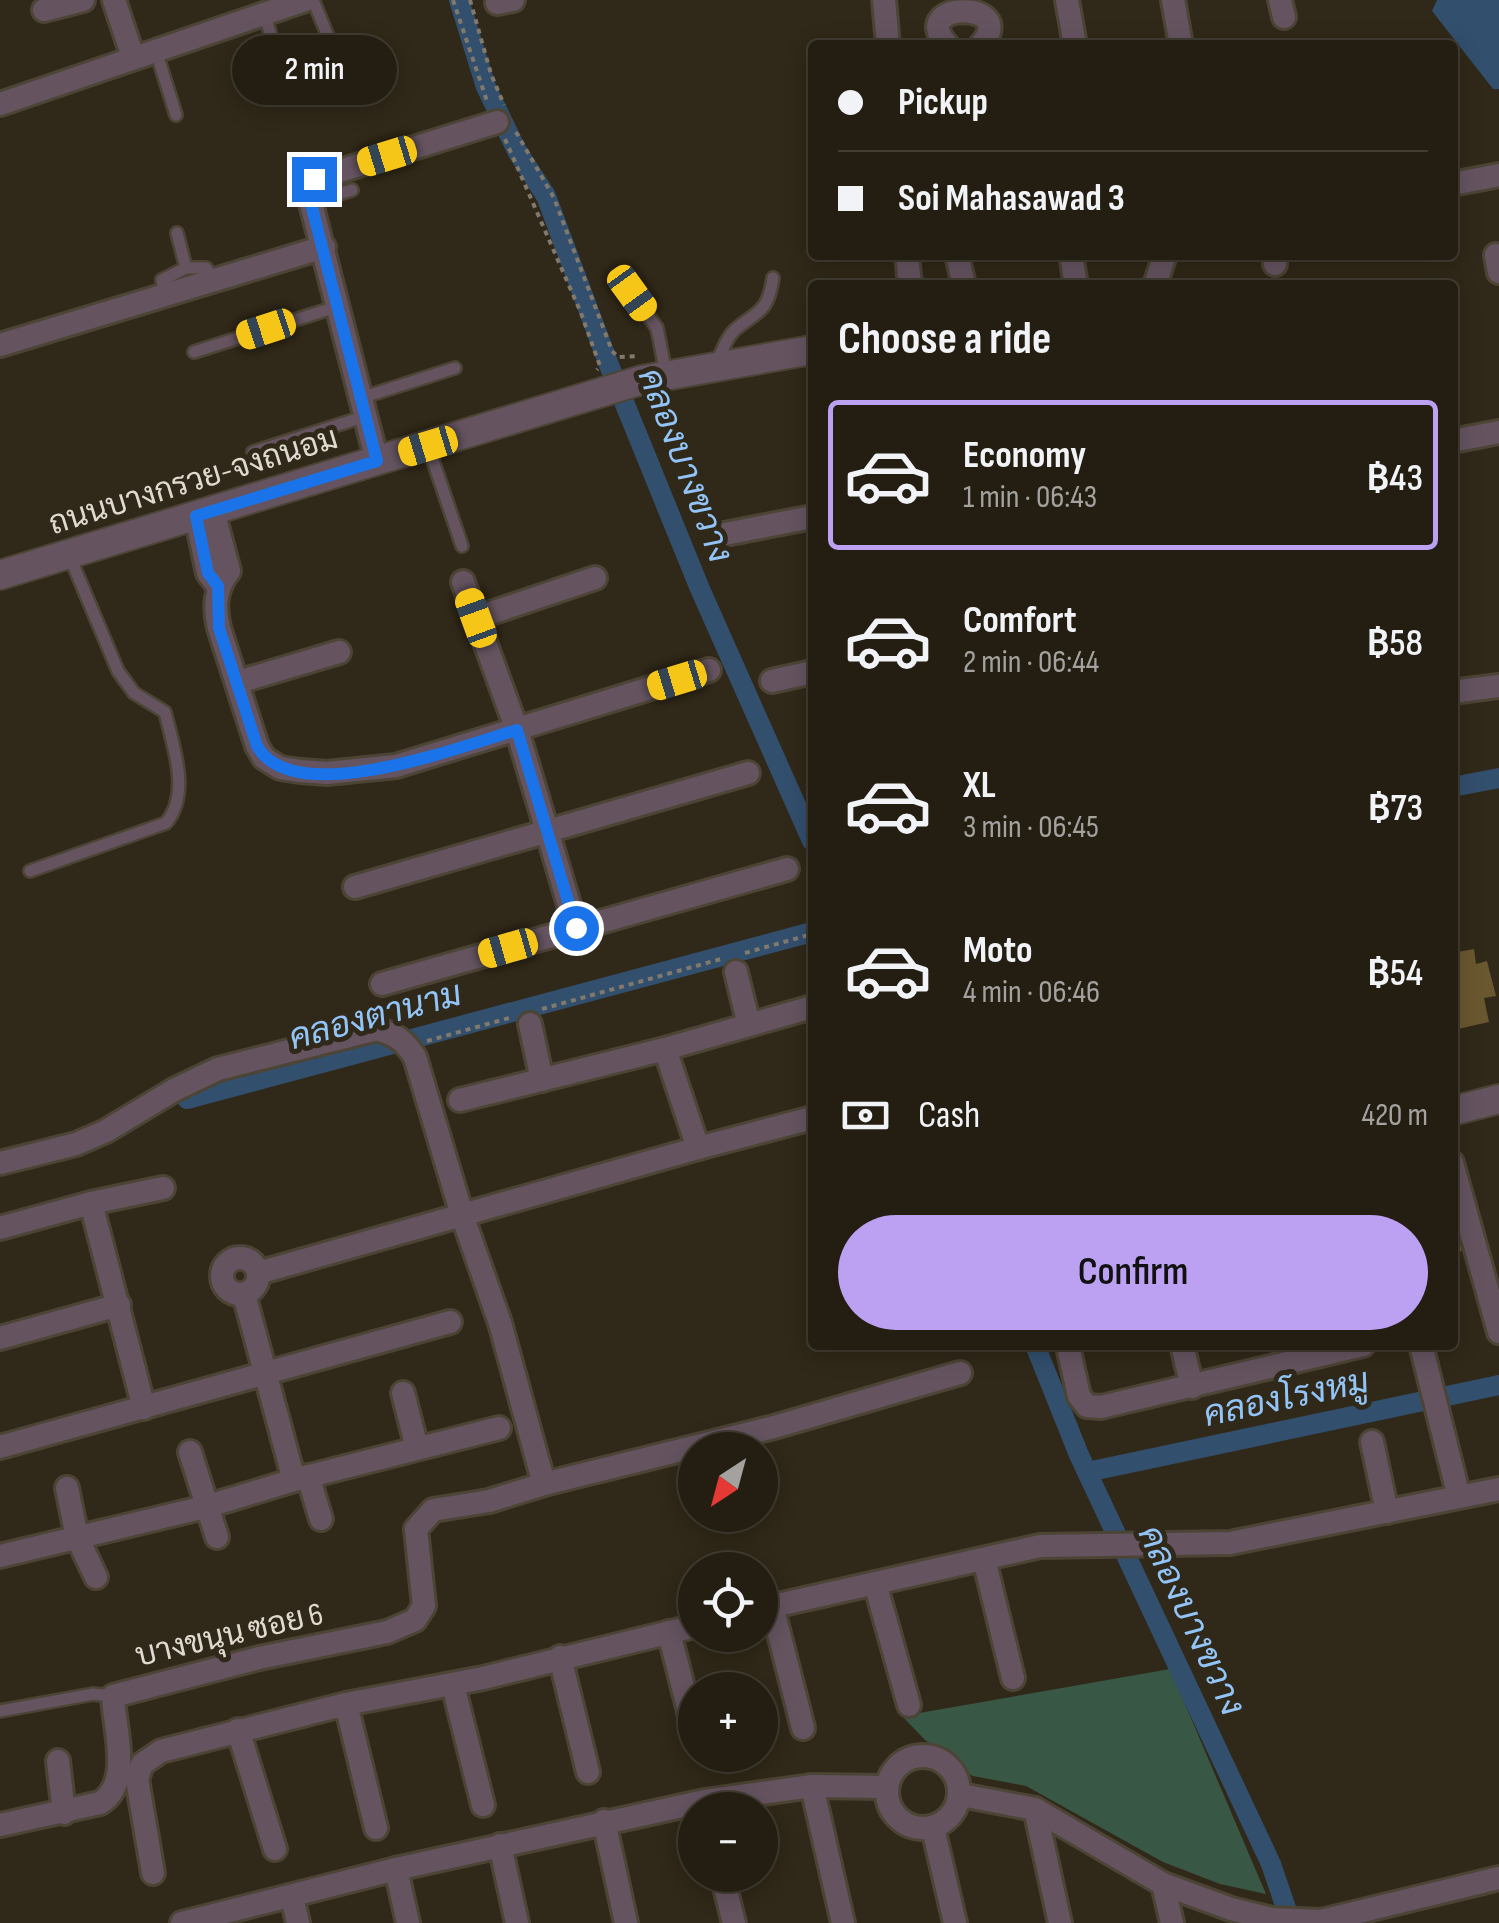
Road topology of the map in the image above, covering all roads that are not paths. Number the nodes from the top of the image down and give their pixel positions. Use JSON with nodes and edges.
{"nodes":[{"id":1,"x":82,"y":0,"type":"edge"},
{"id":2,"x":114,"y":0,"type":"edge"},
{"id":3,"x":305,"y":0,"type":"edge"},
{"id":4,"x":313,"y":0,"type":"edge"},
{"id":5,"x":884,"y":0,"type":"edge"},
{"id":6,"x":1066,"y":0,"type":"edge"},
{"id":7,"x":1173,"y":0,"type":"edge"},
{"id":8,"x":973,"y":2,"type":"edge"},
{"id":9,"x":44,"y":10,"type":"dead end"},
{"id":10,"x":265,"y":15,"type":"junction"},
{"id":11,"x":327,"y":34,"type":"dead end"},
{"id":12,"x":888,"y":40,"type":"edge"},
{"id":13,"x":944,"y":40,"type":"edge"},
{"id":14,"x":985,"y":40,"type":"edge"},
{"id":15,"x":1074,"y":40,"type":"edge"},
{"id":16,"x":1179,"y":40,"type":"edge"},
{"id":17,"x":274,"y":47,"type":"dead end"},
{"id":18,"x":144,"y":52,"type":"junction"},
{"id":19,"x":0,"y":104,"type":"edge"},
{"id":20,"x":176,"y":115,"type":"dead end"},
{"id":21,"x":505,"y":116,"type":"road end"},
{"id":22,"x":1499,"y":175,"type":"edge"},
{"id":23,"x":1458,"y":183,"type":"edge"},
{"id":24,"x":352,"y":190,"type":"dead end"},
{"id":25,"x":311,"y":202,"type":"junction"},
{"id":26,"x":176,"y":233,"type":"dead end"},
{"id":27,"x":324,"y":247,"type":"junction"},
{"id":28,"x":186,"y":268,"type":"junction"},
{"id":29,"x":773,"y":278,"type":"dead end"},
{"id":30,"x":214,"y":280,"type":"junction"},
{"id":31,"x":632,"y":293,"type":"dead end"},
{"id":32,"x":164,"y":296,"type":"junction"},
{"id":33,"x":338,"y":306,"type":"junction"},
{"id":34,"x":0,"y":345,"type":"edge"},
{"id":35,"x":808,"y":351,"type":"edge"},
{"id":36,"x":194,"y":352,"type":"dead end"},
{"id":37,"x":716,"y":366,"type":"junction"},
{"id":38,"x":456,"y":368,"type":"dead end"},
{"id":39,"x":659,"y":376,"type":"junction"},
{"id":40,"x":363,"y":407,"type":"junction"},
{"id":41,"x":1499,"y":432,"type":"edge"},
{"id":42,"x":1458,"y":441,"type":"edge"},
{"id":43,"x":428,"y":446,"type":"junction"},
{"id":44,"x":253,"y":452,"type":"dead end"},
{"id":45,"x":377,"y":461,"type":"junction"},
{"id":46,"x":204,"y":513,"type":"junction"},
{"id":47,"x":808,"y":518,"type":"edge"},
{"id":48,"x":726,"y":534,"type":"dead end"},
{"id":49,"x":462,"y":546,"type":"dead end"},
{"id":50,"x":68,"y":554,"type":"junction"},
{"id":51,"x":0,"y":575,"type":"edge"},
{"id":52,"x":594,"y":578,"type":"dead end"},
{"id":53,"x":464,"y":582,"type":"dead end"},
{"id":54,"x":476,"y":618,"type":"junction"},
{"id":55,"x":339,"y":652,"type":"dead end"},
{"id":56,"x":709,"y":670,"type":"dead end"},
{"id":57,"x":808,"y":673,"type":"edge"},
{"id":58,"x":772,"y":681,"type":"dead end"},
{"id":59,"x":238,"y":682,"type":"junction"},
{"id":60,"x":1499,"y":686,"type":"edge"},
{"id":61,"x":1458,"y":691,"type":"edge"},
{"id":62,"x":517,"y":730,"type":"junction"},
{"id":63,"x":748,"y":773,"type":"dead end"},
{"id":64,"x":547,"y":833,"type":"junction"},
{"id":65,"x":787,"y":869,"type":"dead end"},
{"id":66,"x":30,"y":871,"type":"dead end"},
{"id":67,"x":355,"y":887,"type":"dead end"},
{"id":68,"x":576,"y":928,"type":"junction"},
{"id":69,"x":736,"y":972,"type":"dead end"},
{"id":70,"x":382,"y":984,"type":"dead end"},
{"id":71,"x":808,"y":1007,"type":"edge"},
{"id":72,"x":524,"y":1018,"type":"road end"},
{"id":73,"x":748,"y":1025,"type":"junction"},
{"id":74,"x":665,"y":1049,"type":"junction"},
{"id":75,"x":542,"y":1080,"type":"junction"},
{"id":76,"x":1499,"y":1099,"type":"edge"},
{"id":77,"x":460,"y":1100,"type":"dead end"},
{"id":78,"x":1458,"y":1109,"type":"edge"},
{"id":79,"x":808,"y":1119,"type":"edge"},
{"id":80,"x":698,"y":1148,"type":"junction"},
{"id":81,"x":0,"y":1163,"type":"edge"},
{"id":82,"x":1458,"y":1184,"type":"edge"},
{"id":83,"x":163,"y":1188,"type":"dead end"},
{"id":84,"x":91,"y":1202,"type":"junction"},
{"id":85,"x":462,"y":1215,"type":"junction"},
{"id":86,"x":0,"y":1228,"type":"edge"},
{"id":87,"x":258,"y":1273,"type":"junction"},
{"id":88,"x":244,"y":1294,"type":"junction"},
{"id":89,"x":119,"y":1305,"type":"junction"},
{"id":90,"x":1497,"y":1317,"type":"edge"},
{"id":91,"x":450,"y":1322,"type":"dead end"},
{"id":92,"x":0,"y":1338,"type":"edge"},
{"id":93,"x":1183,"y":1350,"type":"edge"},
{"id":94,"x":1422,"y":1350,"type":"edge"},
{"id":95,"x":1069,"y":1351,"type":"dead end"},
{"id":96,"x":1298,"y":1353,"type":"edge"},
{"id":97,"x":263,"y":1372,"type":"junction"},
{"id":98,"x":960,"y":1373,"type":"dead end"},
{"id":99,"x":1192,"y":1387,"type":"junction"},
{"id":100,"x":403,"y":1393,"type":"dead end"},
{"id":101,"x":144,"y":1408,"type":"junction"},
{"id":102,"x":499,"y":1428,"type":"dead end"},
{"id":103,"x":1372,"y":1442,"type":"dead end"},
{"id":104,"x":0,"y":1447,"type":"edge"},
{"id":105,"x":417,"y":1448,"type":"junction"},
{"id":106,"x":190,"y":1452,"type":"dead end"},
{"id":107,"x":301,"y":1478,"type":"junction"},
{"id":108,"x":544,"y":1484,"type":"junction"},
{"id":109,"x":67,"y":1488,"type":"dead end"},
{"id":110,"x":1499,"y":1489,"type":"edge"},
{"id":111,"x":1459,"y":1498,"type":"junction"},
{"id":112,"x":205,"y":1506,"type":"junction"},
{"id":113,"x":1387,"y":1512,"type":"junction"},
{"id":114,"x":321,"y":1518,"type":"dead end"},
{"id":115,"x":76,"y":1537,"type":"junction"},
{"id":116,"x":217,"y":1537,"type":"dead end"},
{"id":117,"x":0,"y":1556,"type":"edge"},
{"id":118,"x":984,"y":1558,"type":"junction"},
{"id":119,"x":96,"y":1577,"type":"dead end"},
{"id":120,"x":875,"y":1583,"type":"junction"},
{"id":121,"x":778,"y":1605,"type":"edge"},
{"id":122,"x":678,"y":1630,"type":"edge"},
{"id":123,"x":670,"y":1632,"type":"junction"},
{"id":124,"x":778,"y":1647,"type":"edge"},
{"id":125,"x":560,"y":1657,"type":"junction"},
{"id":126,"x":680,"y":1672,"type":"edge"},
{"id":127,"x":1012,"y":1678,"type":"dead end"},
{"id":128,"x":452,"y":1684,"type":"junction"},
{"id":129,"x":113,"y":1696,"type":"junction"},
{"id":130,"x":346,"y":1704,"type":"junction"},
{"id":131,"x":909,"y":1705,"type":"dead end"},
{"id":132,"x":0,"y":1711,"type":"edge"},
{"id":133,"x":803,"y":1728,"type":"dead end"},
{"id":134,"x":238,"y":1730,"type":"junction"},
{"id":135,"x":58,"y":1760,"type":"dead end"},
{"id":136,"x":588,"y":1772,"type":"dead end"},
{"id":137,"x":812,"y":1786,"type":"junction"},
{"id":138,"x":886,"y":1787,"type":"junction"},
{"id":139,"x":778,"y":1792,"type":"edge"},
{"id":140,"x":961,"y":1796,"type":"junction"},
{"id":141,"x":483,"y":1805,"type":"dead end"},
{"id":142,"x":1035,"y":1809,"type":"junction"},
{"id":143,"x":678,"y":1810,"type":"edge"},
{"id":144,"x":64,"y":1813,"type":"junction"},
{"id":145,"x":604,"y":1821,"type":"junction"},
{"id":146,"x":0,"y":1824,"type":"edge"},
{"id":147,"x":376,"y":1828,"type":"dead end"},
{"id":148,"x":933,"y":1828,"type":"junction"},
{"id":149,"x":500,"y":1845,"type":"junction"},
{"id":150,"x":275,"y":1849,"type":"dead end"},
{"id":151,"x":396,"y":1869,"type":"junction"},
{"id":152,"x":153,"y":1873,"type":"dead end"},
{"id":153,"x":1499,"y":1878,"type":"edge"},
{"id":154,"x":1163,"y":1884,"type":"junction"},
{"id":155,"x":726,"y":1892,"type":"edge"},
{"id":156,"x":292,"y":1897,"type":"junction"},
{"id":157,"x":1322,"y":1921,"type":"edge"},
{"id":158,"x":187,"y":1922,"type":"edge"},
{"id":159,"x":298,"y":1923,"type":"edge"},
{"id":160,"x":408,"y":1923,"type":"edge"},
{"id":161,"x":517,"y":1923,"type":"edge"},
{"id":162,"x":626,"y":1923,"type":"edge"},
{"id":163,"x":734,"y":1923,"type":"edge"},
{"id":164,"x":843,"y":1923,"type":"edge"},
{"id":165,"x":955,"y":1923,"type":"edge"},
{"id":166,"x":1060,"y":1923,"type":"edge"},
{"id":167,"x":1172,"y":1923,"type":"edge"}],
"edges":[{"from":1,"to":9,"type":"street"},
{"from":2,"to":18,"type":"street"},
{"from":3,"to":10,"type":"street"},
{"from":4,"to":11,"type":"lane"},
{"from":5,"to":12,"type":"street"},
{"from":6,"to":15,"type":"street"},
{"from":7,"to":16,"type":"street"},
{"from":8,"to":13,"type":"street"},
{"from":8,"to":14,"type":"street"},
{"from":10,"to":17,"type":"lane"},
{"from":10,"to":18,"type":"street"},
{"from":18,"to":19,"type":"street"},
{"from":18,"to":20,"type":"lane"},
{"from":21,"to":25,"type":"street"},
{"from":22,"to":23,"type":"street"},
{"from":24,"to":25,"type":"lane"},
{"from":25,"to":27,"type":"street"},
{"from":26,"to":28,"type":"lane"},
{"from":27,"to":30,"type":"street"},
{"from":27,"to":33,"type":"street"},
{"from":28,"to":30,"type":"lane"},
{"from":28,"to":32,"type":"lane"},
{"from":29,"to":37,"type":"lane"},
{"from":30,"to":32,"type":"street"},
{"from":31,"to":39,"type":"lane"},
{"from":32,"to":34,"type":"street"},
{"from":33,"to":36,"type":"lane"},
{"from":33,"to":40,"type":"street"},
{"from":35,"to":37,"type":"street","name":"ถนนบางกรวย-จงถนอม"},
{"from":37,"to":39,"type":"street","name":"ถนนบางกรวย-จงถนอม"},
{"from":38,"to":40,"type":"lane"},
{"from":39,"to":43,"type":"street","name":"ถนนบางกรวย-จงถนอม"},
{"from":40,"to":44,"type":"lane"},
{"from":40,"to":45,"type":"street"},
{"from":41,"to":42,"type":"street"},
{"from":43,"to":45,"type":"street","name":"ถนนบางกรวย-จงถนอม"},
{"from":43,"to":49,"type":"lane"},
{"from":45,"to":46,"type":"street","name":"ถนนบางกรวย-จงถนอม"},
{"from":46,"to":50,"type":"street","name":"ถนนบางกรวย-จงถนอม"},
{"from":46,"to":59,"type":"street"},
{"from":47,"to":48,"type":"street"},
{"from":50,"to":51,"type":"street","name":"ถนนบางกรวย-จงถนอม"},
{"from":50,"to":66,"type":"lane"},
{"from":52,"to":54,"type":"street"},
{"from":53,"to":54,"type":"street"},
{"from":54,"to":62,"type":"street"},
{"from":55,"to":59,"type":"street"},
{"from":56,"to":62,"type":"street"},
{"from":57,"to":58,"type":"street"},
{"from":59,"to":62,"type":"street"},
{"from":60,"to":61,"type":"street"},
{"from":62,"to":64,"type":"street"},
{"from":63,"to":64,"type":"street"},
{"from":64,"to":67,"type":"street"},
{"from":64,"to":68,"type":"street"},
{"from":65,"to":68,"type":"street"},
{"from":68,"to":70,"type":"street"},
{"from":69,"to":73,"type":"street"},
{"from":71,"to":73,"type":"street"},
{"from":72,"to":75,"type":"street"},
{"from":73,"to":74,"type":"street"},
{"from":74,"to":75,"type":"street"},
{"from":74,"to":80,"type":"street"},
{"from":75,"to":77,"type":"street"},
{"from":76,"to":78,"type":"street"},
{"from":79,"to":80,"type":"street"},
{"from":80,"to":85,"type":"street"},
{"from":81,"to":85,"type":"street"},
{"from":82,"to":90,"type":"street"},
{"from":83,"to":84,"type":"street"},
{"from":84,"to":86,"type":"street"},
{"from":84,"to":89,"type":"street"},
{"from":85,"to":87,"type":"street"},
{"from":85,"to":108,"type":"street"},
{"from":87,"to":88,"type":"street"},
{"from":87,"to":88,"type":"street"},
{"from":88,"to":97,"type":"street"},
{"from":89,"to":92,"type":"street"},
{"from":89,"to":101,"type":"street"},
{"from":91,"to":97,"type":"street"},
{"from":93,"to":99,"type":"street"},
{"from":94,"to":111,"type":"street"},
{"from":95,"to":99,"type":"street"},
{"from":96,"to":99,"type":"street"},
{"from":97,"to":101,"type":"street"},
{"from":97,"to":107,"type":"street"},
{"from":98,"to":108,"type":"street"},
{"from":100,"to":105,"type":"street"},
{"from":101,"to":104,"type":"street"},
{"from":102,"to":105,"type":"street"},
{"from":103,"to":113,"type":"street"},
{"from":105,"to":107,"type":"street"},
{"from":106,"to":112,"type":"street"},
{"from":107,"to":112,"type":"street"},
{"from":107,"to":114,"type":"street"},
{"from":108,"to":129,"type":"street","name":"บางขนุน ซอย 6"},
{"from":109,"to":115,"type":"street"},
{"from":110,"to":111,"type":"street"},
{"from":111,"to":113,"type":"street"},
{"from":112,"to":115,"type":"street"},
{"from":112,"to":116,"type":"street"},
{"from":113,"to":118,"type":"street"},
{"from":115,"to":117,"type":"street"},
{"from":115,"to":119,"type":"street"},
{"from":118,"to":120,"type":"street"},
{"from":118,"to":127,"type":"street"},
{"from":120,"to":121,"type":"street"},
{"from":120,"to":131,"type":"street"},
{"from":122,"to":123,"type":"street"},
{"from":123,"to":125,"type":"street"},
{"from":123,"to":126,"type":"street"},
{"from":124,"to":133,"type":"street"},
{"from":125,"to":128,"type":"street"},
{"from":125,"to":136,"type":"street"},
{"from":128,"to":130,"type":"street"},
{"from":128,"to":141,"type":"street"},
{"from":129,"to":132,"type":"lane"},
{"from":129,"to":144,"type":"street","name":"บางขนุน ซอย 6"},
{"from":130,"to":134,"type":"street"},
{"from":130,"to":147,"type":"street"},
{"from":134,"to":150,"type":"street"},
{"from":134,"to":152,"type":"street"},
{"from":135,"to":144,"type":"street"},
{"from":137,"to":138,"type":"street"},
{"from":137,"to":139,"type":"street"},
{"from":137,"to":164,"type":"street"},
{"from":138,"to":140,"type":"street"},
{"from":138,"to":148,"type":"street"},
{"from":140,"to":142,"type":"street"},
{"from":140,"to":148,"type":"street"},
{"from":142,"to":154,"type":"street"},
{"from":142,"to":166,"type":"street"},
{"from":143,"to":145,"type":"street"},
{"from":144,"to":146,"type":"street","name":"บางขนุน ซอย 6"},
{"from":145,"to":149,"type":"street"},
{"from":145,"to":162,"type":"street"},
{"from":148,"to":165,"type":"street"},
{"from":149,"to":151,"type":"street"},
{"from":149,"to":161,"type":"street"},
{"from":151,"to":156,"type":"street"},
{"from":151,"to":160,"type":"street"},
{"from":153,"to":157,"type":"street"},
{"from":154,"to":157,"type":"street"},
{"from":154,"to":167,"type":"street"},
{"from":155,"to":163,"type":"street"},
{"from":156,"to":158,"type":"street"},
{"from":156,"to":159,"type":"street"}]}
